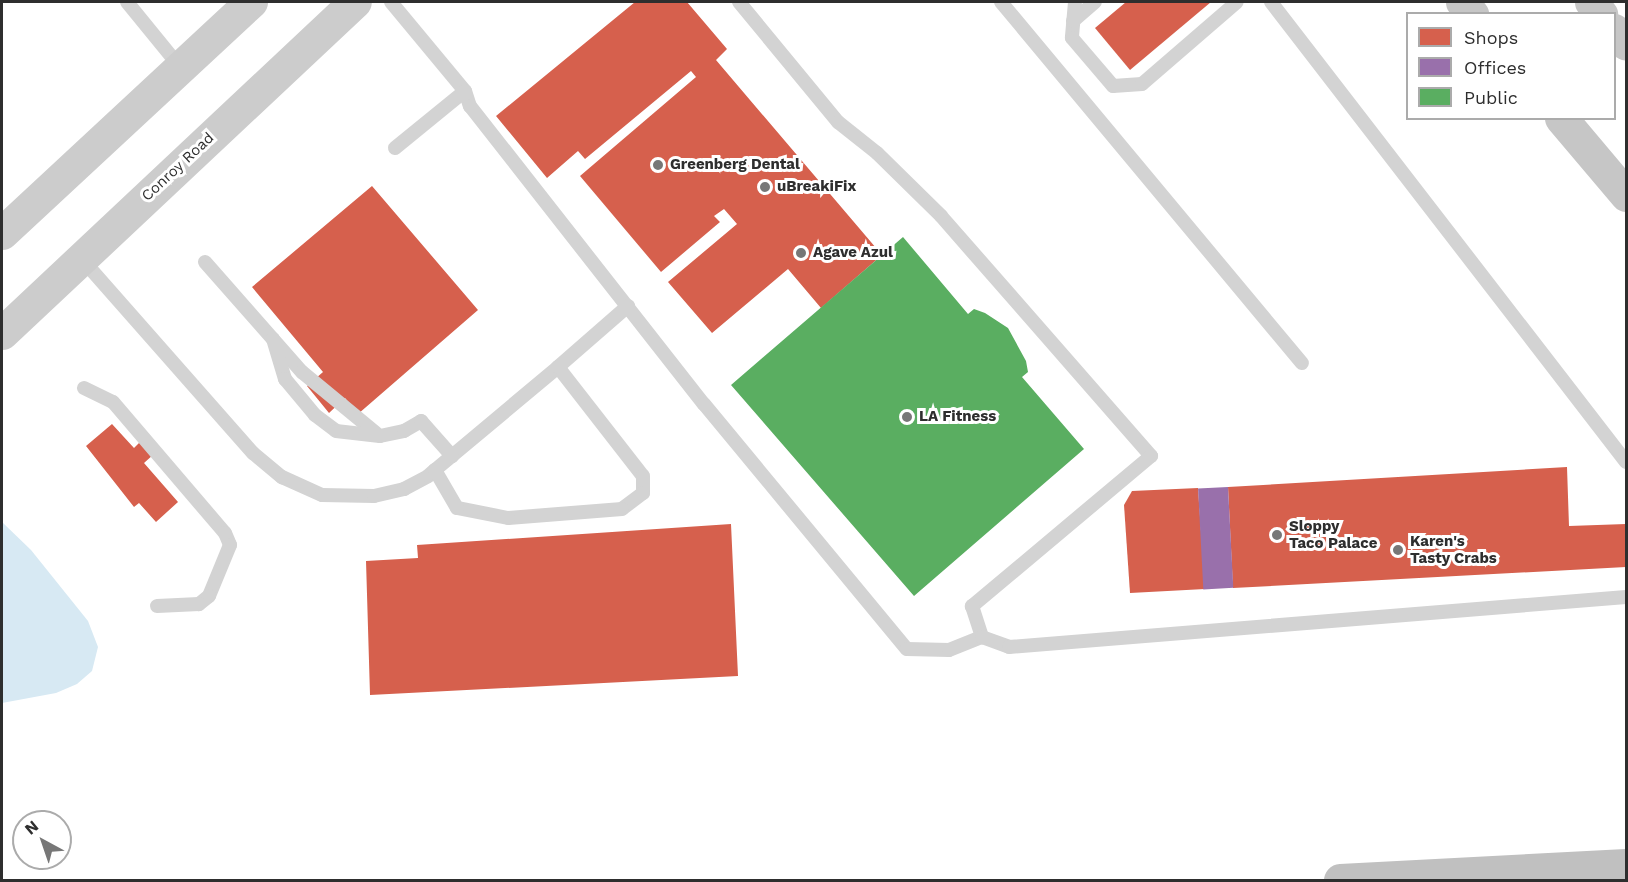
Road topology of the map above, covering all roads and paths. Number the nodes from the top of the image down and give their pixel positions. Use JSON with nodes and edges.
{"nodes":[{"id":1,"x":127,"y":2,"type":"edge"},
{"id":2,"x":251,"y":2,"type":"edge"},
{"id":3,"x":355,"y":2,"type":"edge"},
{"id":4,"x":391,"y":2,"type":"edge"},
{"id":5,"x":739,"y":2,"type":"edge"},
{"id":6,"x":1001,"y":2,"type":"edge"},
{"id":7,"x":1075,"y":2,"type":"edge"},
{"id":8,"x":1095,"y":2,"type":"edge"},
{"id":9,"x":1237,"y":2,"type":"edge"},
{"id":10,"x":1271,"y":2,"type":"edge"},
{"id":11,"x":1073,"y":21,"type":"junction"},
{"id":12,"x":1616,"y":32,"type":"edge"},
{"id":13,"x":1626,"y":44,"type":"edge"},
{"id":14,"x":180,"y":67,"type":"junction"},
{"id":15,"x":465,"y":91,"type":"junction"},
{"id":16,"x":1564,"y":120,"type":"edge"},
{"id":17,"x":395,"y":148,"type":"dead end"},
{"id":18,"x":1626,"y":195,"type":"edge"},
{"id":19,"x":2,"y":233,"type":"edge"},
{"id":20,"x":81,"y":258,"type":"junction"},
{"id":21,"x":205,"y":262,"type":"dead end"},
{"id":22,"x":628,"y":306,"type":"junction"},
{"id":23,"x":2,"y":333,"type":"edge"},
{"id":24,"x":273,"y":339,"type":"junction"},
{"id":25,"x":1302,"y":363,"type":"dead end"},
{"id":26,"x":558,"y":367,"type":"junction"},
{"id":27,"x":84,"y":388,"type":"dead end"},
{"id":28,"x":380,"y":436,"type":"junction"},
{"id":29,"x":452,"y":456,"type":"junction"},
{"id":30,"x":1626,"y":462,"type":"edge"},
{"id":31,"x":435,"y":470,"type":"junction"},
{"id":32,"x":1626,"y":597,"type":"edge"},
{"id":33,"x":157,"y":606,"type":"dead end"},
{"id":34,"x":982,"y":638,"type":"junction"},
{"id":35,"x":1626,"y":865,"type":"edge"},
{"id":36,"x":1340,"y":880,"type":"edge"}],
"edges":[{"from":1,"to":14,"type":"lane"},
{"from":2,"to":14,"type":"main road"},
{"from":3,"to":20,"type":"main road","name":"Conroy Road"},
{"from":4,"to":15,"type":"lane"},
{"from":5,"to":34,"type":"lane"},
{"from":6,"to":25,"type":"lane"},
{"from":7,"to":11,"type":"lane"},
{"from":8,"to":11,"type":"lane"},
{"from":9,"to":11,"type":"lane"},
{"from":10,"to":30,"type":"lane"},
{"from":12,"to":13,"type":"main road"},
{"from":14,"to":19,"type":"main road"},
{"from":15,"to":17,"type":"lane"},
{"from":15,"to":22,"type":"lane"},
{"from":16,"to":18,"type":"main road"},
{"from":20,"to":23,"type":"main road","name":"Conroy Road"},
{"from":20,"to":31,"type":"lane"},
{"from":21,"to":24,"type":"lane"},
{"from":22,"to":26,"type":"lane"},
{"from":22,"to":34,"type":"lane"},
{"from":24,"to":28,"type":"lane"},
{"from":24,"to":28,"type":"lane"},
{"from":26,"to":29,"type":"lane"},
{"from":26,"to":31,"type":"lane"},
{"from":27,"to":33,"type":"lane"},
{"from":28,"to":29,"type":"lane"},
{"from":29,"to":31,"type":"lane"},
{"from":32,"to":34,"type":"lane"},
{"from":35,"to":36,"type":"highway"}]}
